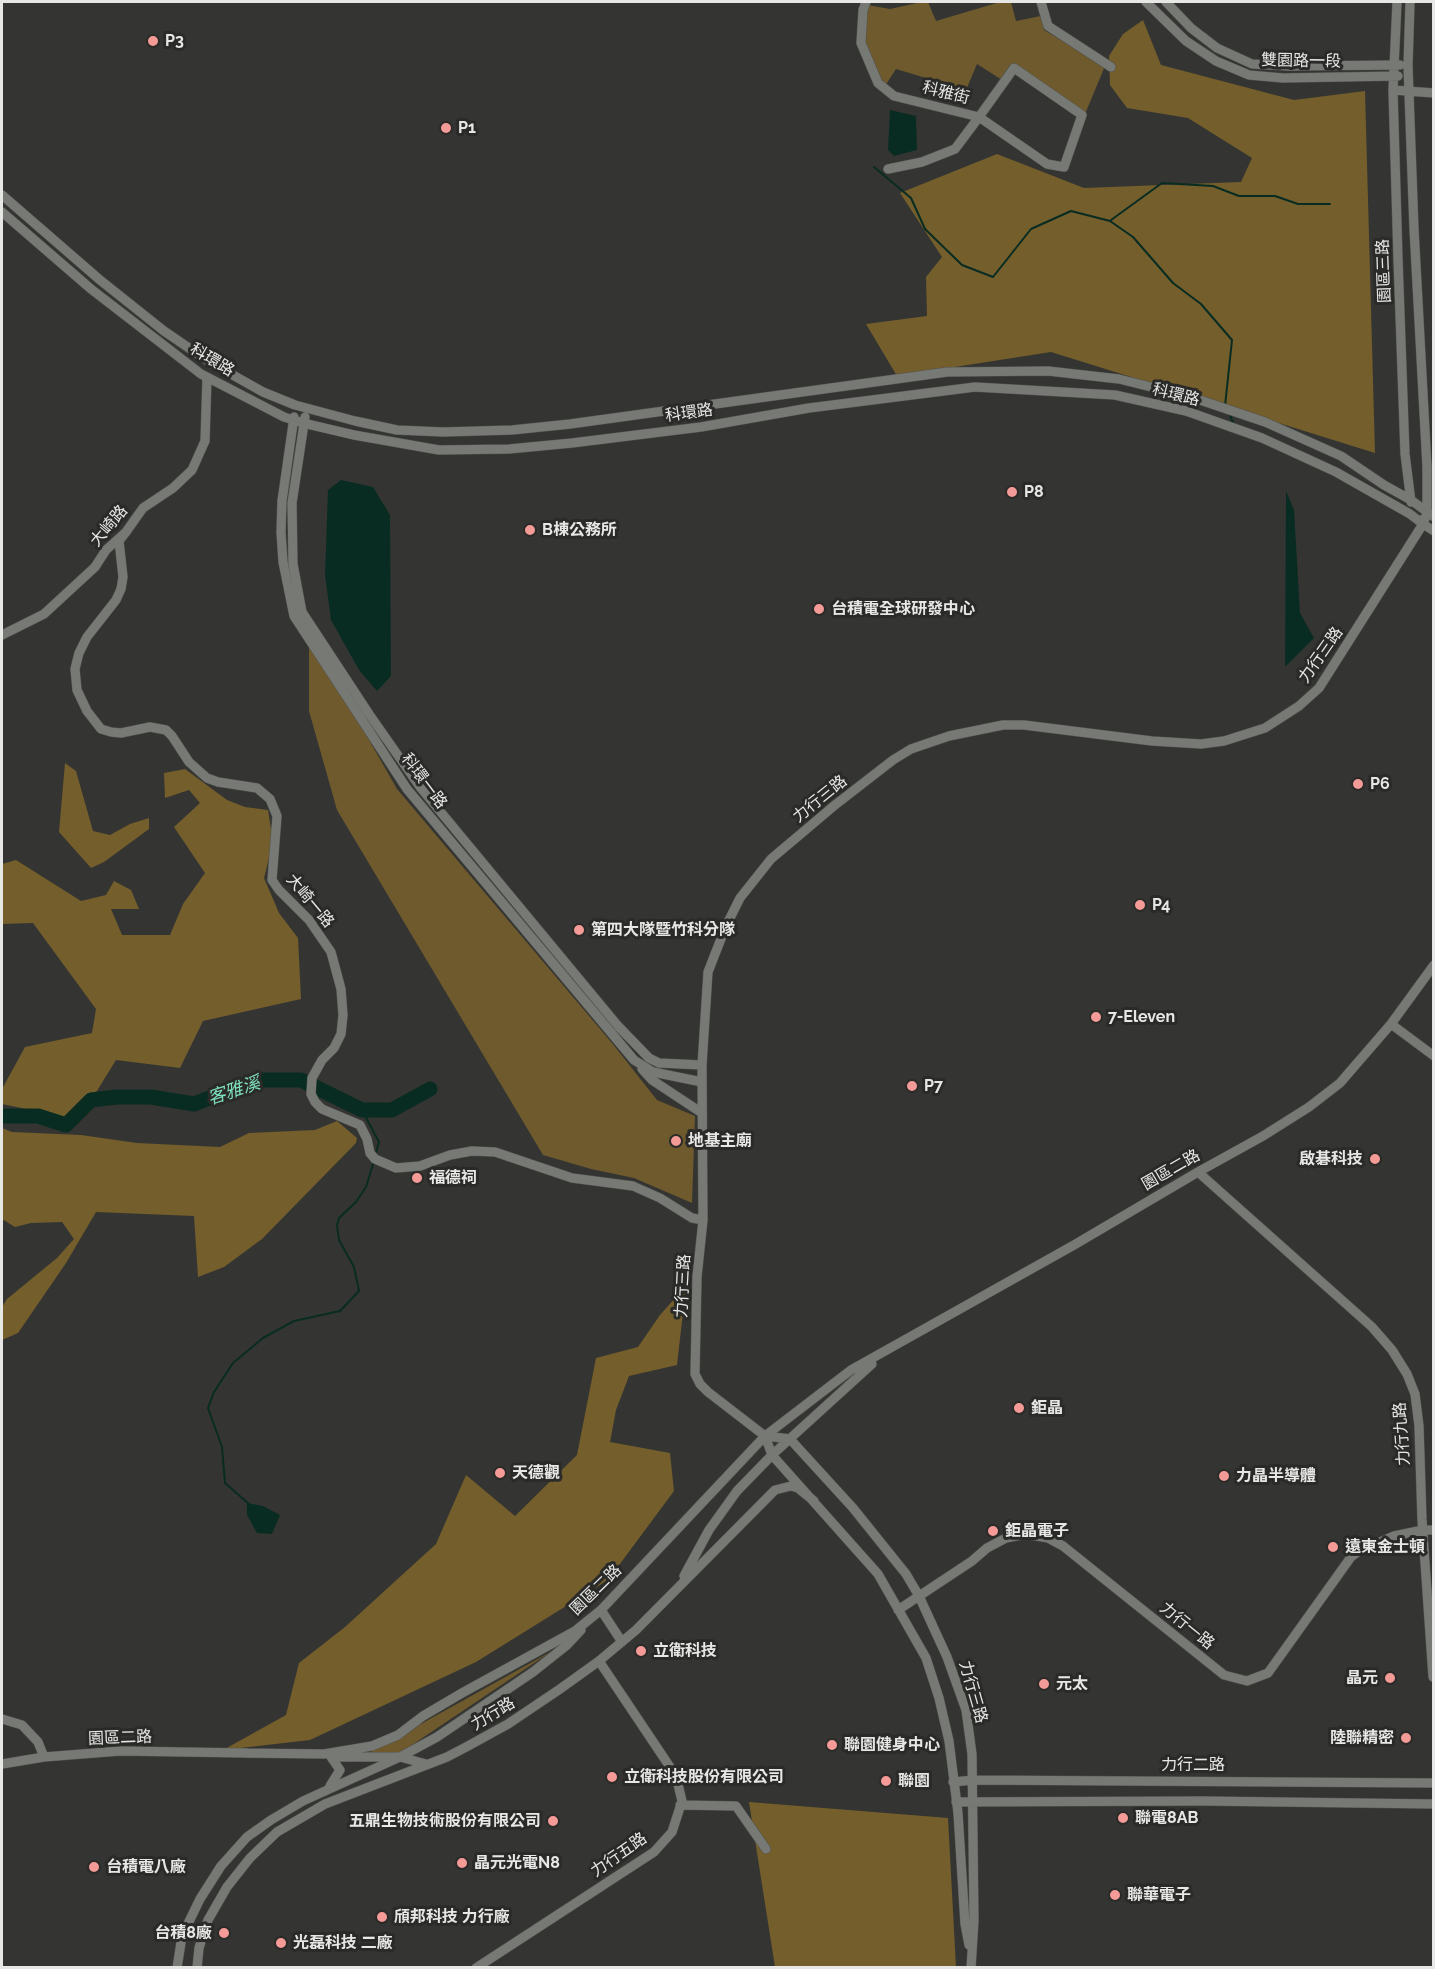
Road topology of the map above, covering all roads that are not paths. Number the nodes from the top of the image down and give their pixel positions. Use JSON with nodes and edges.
{"nodes":[{"id":1,"x":866,"y":2,"type":"edge"},
{"id":2,"x":1041,"y":2,"type":"edge"},
{"id":3,"x":1146,"y":2,"type":"edge"},
{"id":4,"x":1166,"y":2,"type":"edge"},
{"id":5,"x":1397,"y":2,"type":"edge"},
{"id":6,"x":1410,"y":2,"type":"edge"},
{"id":7,"x":1394,"y":64,"type":"junction"},
{"id":8,"x":1408,"y":66,"type":"junction"},
{"id":9,"x":1111,"y":67,"type":"dead end"},
{"id":10,"x":1394,"y":76,"type":"junction"},
{"id":11,"x":1409,"y":76,"type":"junction"},
{"id":12,"x":1393,"y":90,"type":"junction"},
{"id":13,"x":1409,"y":92,"type":"junction"},
{"id":14,"x":1434,"y":93,"type":"edge"},
{"id":15,"x":980,"y":117,"type":"junction"},
{"id":16,"x":888,"y":169,"type":"dead end"},
{"id":17,"x":2,"y":195,"type":"edge"},
{"id":18,"x":2,"y":212,"type":"edge"},
{"id":19,"x":207,"y":376,"type":"junction"},
{"id":20,"x":295,"y":405,"type":"junction"},
{"id":21,"x":306,"y":409,"type":"junction"},
{"id":22,"x":299,"y":422,"type":"junction"},
{"id":23,"x":1407,"y":478,"type":"junction"},
{"id":24,"x":1388,"y":487,"type":"junction"},
{"id":25,"x":1411,"y":506,"type":"junction"},
{"id":26,"x":1430,"y":515,"type":"edge"},
{"id":27,"x":1423,"y":524,"type":"junction"},
{"id":28,"x":1434,"y":531,"type":"edge"},
{"id":29,"x":126,"y":532,"type":"junction"},
{"id":30,"x":1411,"y":540,"type":"junction"},
{"id":31,"x":2,"y":635,"type":"edge"},
{"id":32,"x":1434,"y":965,"type":"edge"},
{"id":33,"x":1391,"y":1024,"type":"junction"},
{"id":34,"x":1434,"y":1056,"type":"edge"},
{"id":35,"x":639,"y":1064,"type":"junction"},
{"id":36,"x":702,"y":1065,"type":"junction"},
{"id":37,"x":702,"y":1082,"type":"junction"},
{"id":38,"x":702,"y":1113,"type":"junction"},
{"id":39,"x":1198,"y":1172,"type":"junction"},
{"id":40,"x":703,"y":1220,"type":"junction"},
{"id":41,"x":883,"y":1354,"type":"junction"},
{"id":42,"x":765,"y":1436,"type":"junction"},
{"id":43,"x":789,"y":1440,"type":"junction"},
{"id":44,"x":772,"y":1455,"type":"junction"},
{"id":45,"x":814,"y":1501,"type":"junction"},
{"id":46,"x":1423,"y":1530,"type":"junction"},
{"id":47,"x":1434,"y":1530,"type":"edge"},
{"id":48,"x":679,"y":1586,"type":"junction"},
{"id":49,"x":919,"y":1596,"type":"junction"},
{"id":50,"x":601,"y":1610,"type":"junction"},
{"id":51,"x":898,"y":1610,"type":"junction"},
{"id":52,"x":622,"y":1642,"type":"junction"},
{"id":53,"x":599,"y":1661,"type":"junction"},
{"id":54,"x":1433,"y":1677,"type":"edge"},
{"id":55,"x":2,"y":1719,"type":"edge"},
{"id":56,"x":241,"y":1753,"type":"junction"},
{"id":57,"x":44,"y":1757,"type":"junction"},
{"id":58,"x":331,"y":1757,"type":"junction"},
{"id":59,"x":400,"y":1757,"type":"junction"},
{"id":60,"x":2,"y":1764,"type":"edge"},
{"id":61,"x":427,"y":1765,"type":"junction"},
{"id":62,"x":973,"y":1779,"type":"junction"},
{"id":63,"x":953,"y":1782,"type":"junction"},
{"id":64,"x":1434,"y":1783,"type":"edge"},
{"id":65,"x":329,"y":1788,"type":"junction"},
{"id":66,"x":956,"y":1802,"type":"junction"},
{"id":67,"x":972,"y":1802,"type":"junction"},
{"id":68,"x":680,"y":1804,"type":"junction"},
{"id":69,"x":1434,"y":1804,"type":"edge"},
{"id":70,"x":766,"y":1849,"type":"dead end"},
{"id":71,"x":971,"y":1964,"type":"edge"},
{"id":72,"x":177,"y":1968,"type":"edge"},
{"id":73,"x":197,"y":1968,"type":"edge"},
{"id":74,"x":476,"y":1968,"type":"edge"}],
"edges":[{"from":1,"to":15,"type":"street","name":"科雅街"},
{"from":2,"to":9,"type":"street"},
{"from":3,"to":10,"type":"street","name":"雙園路一段"},
{"from":4,"to":7,"type":"street","name":"雙園路一段"},
{"from":5,"to":7,"type":"street","name":"園區三路"},
{"from":6,"to":8,"type":"street","name":"園區三路"},
{"from":7,"to":8,"type":"street","name":"雙園路一段"},
{"from":7,"to":10,"type":"street","name":"園區三路"},
{"from":8,"to":11,"type":"street","name":"園區三路"},
{"from":10,"to":11,"type":"street","name":"雙園路一段"},
{"from":10,"to":12,"type":"street","name":"園區三路"},
{"from":11,"to":13,"type":"street","name":"園區三路"},
{"from":12,"to":13,"type":"street"},
{"from":12,"to":23,"type":"street","name":"園區三路"},
{"from":13,"to":14,"type":"street"},
{"from":13,"to":26,"type":"street","name":"園區三路"},
{"from":15,"to":15,"type":"street","name":"科雅街"},
{"from":15,"to":16,"type":"street"},
{"from":17,"to":20,"type":"street","name":"科環路"},
{"from":18,"to":19,"type":"street","name":"科環路"},
{"from":19,"to":22,"type":"street","name":"科環路"},
{"from":19,"to":29,"type":"street","name":"大崎路"},
{"from":20,"to":21,"type":"street","name":"科環路"},
{"from":20,"to":22,"type":"street","name":"科環一路"},
{"from":21,"to":22,"type":"street","name":"科環一路"},
{"from":21,"to":24,"type":"street","name":"科環路"},
{"from":22,"to":25,"type":"street","name":"科環路"},
{"from":22,"to":35,"type":"street","name":"科環一路"},
{"from":22,"to":36,"type":"street","name":"科環一路"},
{"from":23,"to":24,"type":"street"},
{"from":23,"to":25,"type":"street","name":"園區三路"},
{"from":24,"to":25,"type":"street","name":"科環路"},
{"from":25,"to":26,"type":"street","name":"科環路"},
{"from":25,"to":27,"type":"street","name":"科環路"},
{"from":25,"to":30,"type":"street"},
{"from":26,"to":27,"type":"street","name":"力行三路"},
{"from":27,"to":28,"type":"street"},
{"from":27,"to":30,"type":"street","name":"力行三路"},
{"from":29,"to":31,"type":"street","name":"大崎路"},
{"from":29,"to":40,"type":"street","name":"大崎一路"},
{"from":30,"to":36,"type":"street","name":"力行三路"},
{"from":32,"to":33,"type":"street","name":"園區二路"},
{"from":33,"to":34,"type":"street"},
{"from":33,"to":39,"type":"street","name":"園區二路"},
{"from":35,"to":37,"type":"street","name":"科環一路"},
{"from":35,"to":38,"type":"street"},
{"from":36,"to":37,"type":"street","name":"力行三路"},
{"from":37,"to":38,"type":"street","name":"力行三路"},
{"from":38,"to":40,"type":"street","name":"力行三路"},
{"from":39,"to":41,"type":"street","name":"園區二路"},
{"from":39,"to":46,"type":"street","name":"力行九路"},
{"from":40,"to":42,"type":"street","name":"力行三路"},
{"from":41,"to":42,"type":"street","name":"園區二路"},
{"from":41,"to":43,"type":"street","name":"園區二路"},
{"from":42,"to":43,"type":"street","name":"力行三路"},
{"from":42,"to":44,"type":"street","name":"力行三路"},
{"from":42,"to":50,"type":"street","name":"園區二路"},
{"from":43,"to":44,"type":"street","name":"園區二路"},
{"from":43,"to":49,"type":"street","name":"力行三路"},
{"from":44,"to":45,"type":"street","name":"力行三路"},
{"from":44,"to":48,"type":"street","name":"園區二路"},
{"from":45,"to":48,"type":"street","name":"力行路"},
{"from":45,"to":51,"type":"street","name":"力行三路"},
{"from":46,"to":47,"type":"street","name":"力行一路"},
{"from":46,"to":49,"type":"street","name":"力行一路"},
{"from":46,"to":54,"type":"street","name":"力行九路"},
{"from":48,"to":52,"type":"street","name":"力行路"},
{"from":49,"to":51,"type":"street","name":"力行一路"},
{"from":49,"to":62,"type":"street","name":"力行三路"},
{"from":50,"to":52,"type":"street"},
{"from":50,"to":56,"type":"street","name":"園區二路"},
{"from":50,"to":59,"type":"street","name":"力行路"},
{"from":51,"to":63,"type":"street","name":"力行三路"},
{"from":52,"to":53,"type":"street","name":"力行路"},
{"from":53,"to":61,"type":"street","name":"力行路"},
{"from":53,"to":68,"type":"street","name":"力行五路"},
{"from":55,"to":57,"type":"street"},
{"from":56,"to":57,"type":"street","name":"園區二路"},
{"from":56,"to":58,"type":"street","name":"園區二路"},
{"from":57,"to":60,"type":"street","name":"園區二路"},
{"from":58,"to":59,"type":"street","name":"園區二路"},
{"from":58,"to":65,"type":"street"},
{"from":59,"to":61,"type":"street","name":"園區二路"},
{"from":59,"to":65,"type":"street","name":"力行路"},
{"from":61,"to":73,"type":"street","name":"力行路"},
{"from":62,"to":63,"type":"street","name":"力行二路"},
{"from":62,"to":64,"type":"street","name":"力行二路"},
{"from":62,"to":67,"type":"street","name":"力行三路"},
{"from":63,"to":66,"type":"street","name":"力行三路"},
{"from":65,"to":72,"type":"street","name":"力行路"},
{"from":66,"to":67,"type":"street"},
{"from":66,"to":71,"type":"street","name":"力行三路"},
{"from":67,"to":69,"type":"street"},
{"from":67,"to":71,"type":"street","name":"力行三路"},
{"from":68,"to":70,"type":"street"},
{"from":68,"to":74,"type":"street","name":"力行五路"}]}
